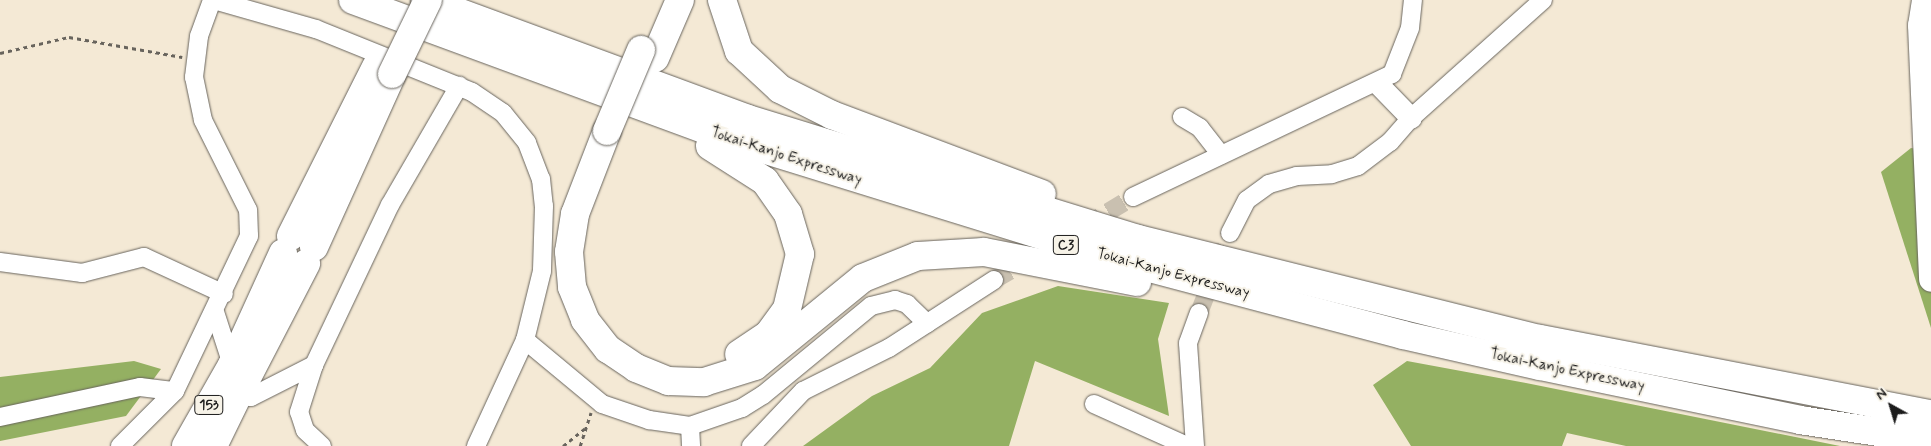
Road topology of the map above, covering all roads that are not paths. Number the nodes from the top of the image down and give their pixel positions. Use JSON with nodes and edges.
{"nodes":[{"id":1,"x":213,"y":0,"type":"edge"},
{"id":2,"x":408,"y":0,"type":"edge"},
{"id":3,"x":426,"y":0,"type":"edge"},
{"id":4,"x":662,"y":0,"type":"edge"},
{"id":5,"x":680,"y":0,"type":"edge"},
{"id":6,"x":722,"y":0,"type":"edge"},
{"id":7,"x":1413,"y":0,"type":"edge"},
{"id":8,"x":1543,"y":0,"type":"edge"},
{"id":9,"x":1924,"y":0,"type":"edge"},
{"id":10,"x":364,"y":4,"type":"edge"},
{"id":11,"x":648,"y":54,"type":"junction"},
{"id":12,"x":384,"y":71,"type":"junction"},
{"id":13,"x":1378,"y":84,"type":"junction"},
{"id":14,"x":459,"y":86,"type":"junction"},
{"id":15,"x":1182,"y":117,"type":"dead end"},
{"id":16,"x":1411,"y":118,"type":"junction"},
{"id":17,"x":614,"y":135,"type":"junction"},
{"id":18,"x":1220,"y":155,"type":"junction"},
{"id":19,"x":1133,"y":197,"type":"tunnel mouth"},
{"id":20,"x":1230,"y":233,"type":"tunnel mouth"},
{"id":21,"x":298,"y":250,"type":"junction"},
{"id":22,"x":0,"y":262,"type":"edge"},
{"id":23,"x":1931,"y":279,"type":"edge"},
{"id":24,"x":994,"y":280,"type":"tunnel mouth"},
{"id":25,"x":224,"y":294,"type":"junction"},
{"id":26,"x":215,"y":312,"type":"junction"},
{"id":27,"x":1199,"y":312,"type":"tunnel mouth"},
{"id":28,"x":1407,"y":322,"type":"junction"},
{"id":29,"x":927,"y":323,"type":"junction"},
{"id":30,"x":525,"y":340,"type":"junction"},
{"id":31,"x":232,"y":365,"type":"junction"},
{"id":32,"x":314,"y":365,"type":"junction"},
{"id":33,"x":175,"y":391,"type":"junction"},
{"id":34,"x":238,"y":394,"type":"junction"},
{"id":35,"x":1094,"y":404,"type":"dead end"},
{"id":36,"x":1931,"y":414,"type":"edge"},
{"id":37,"x":0,"y":417,"type":"edge"},
{"id":38,"x":690,"y":426,"type":"junction"},
{"id":39,"x":1931,"y":440,"type":"edge"},
{"id":40,"x":120,"y":446,"type":"edge"},
{"id":41,"x":186,"y":446,"type":"edge"},
{"id":42,"x":196,"y":446,"type":"edge"},
{"id":43,"x":213,"y":446,"type":"edge"},
{"id":44,"x":322,"y":446,"type":"edge"},
{"id":45,"x":476,"y":446,"type":"edge"},
{"id":46,"x":691,"y":446,"type":"edge"},
{"id":47,"x":751,"y":446,"type":"edge"},
{"id":48,"x":1187,"y":446,"type":"edge"},
{"id":49,"x":1194,"y":446,"type":"edge"}],
"edges":[{"from":1,"to":14,"type":"street"},
{"from":1,"to":25,"type":"street"},
{"from":2,"to":12,"type":"highway"},
{"from":3,"to":12,"type":"highway","bridge":true},
{"from":3,"to":28,"type":"highway","name":"Tokai-Kanjo Expressway","number":"C3"},
{"from":4,"to":11,"type":"highway"},
{"from":5,"to":11,"type":"highway"},
{"from":6,"to":28,"type":"highway"},
{"from":7,"to":13,"type":"street"},
{"from":8,"to":16,"type":"street"},
{"from":9,"to":23,"type":"main road"},
{"from":10,"to":17,"type":"highway"},
{"from":10,"to":28,"type":"highway","name":"Tokai-Kanjo Expressway","number":"C3"},
{"from":11,"to":17,"type":"highway","bridge":true},
{"from":12,"to":21,"type":"highway"},
{"from":13,"to":16,"type":"street"},
{"from":13,"to":18,"type":"street"},
{"from":14,"to":30,"type":"street"},
{"from":14,"to":32,"type":"street"},
{"from":15,"to":18,"type":"street"},
{"from":16,"to":20,"type":"street"},
{"from":17,"to":28,"type":"highway"},
{"from":18,"to":19,"type":"street"},
{"from":21,"to":31,"type":"highway"},
{"from":21,"to":34,"type":"highway"},
{"from":22,"to":25,"type":"street"},
{"from":24,"to":29,"type":"street"},
{"from":25,"to":26,"type":"street"},
{"from":26,"to":31,"type":"street"},
{"from":26,"to":33,"type":"street"},
{"from":27,"to":49,"type":"street"},
{"from":28,"to":36,"type":"highway","name":"Tokai-Kanjo Expressway","number":"C3"},
{"from":28,"to":39,"type":"highway","name":"Tokai-Kanjo Expressway","number":"C3"},
{"from":29,"to":38,"type":"street"},
{"from":29,"to":47,"type":"street"},
{"from":30,"to":38,"type":"street"},
{"from":30,"to":45,"type":"street"},
{"from":31,"to":41,"type":"highway","number":"153"},
{"from":31,"to":42,"type":"highway","number":"153"},
{"from":32,"to":34,"type":"street"},
{"from":32,"to":44,"type":"street"},
{"from":33,"to":37,"type":"street"},
{"from":33,"to":40,"type":"street"},
{"from":34,"to":43,"type":"highway","number":"153"},
{"from":35,"to":48,"type":"street"},
{"from":38,"to":46,"type":"street"}]}
